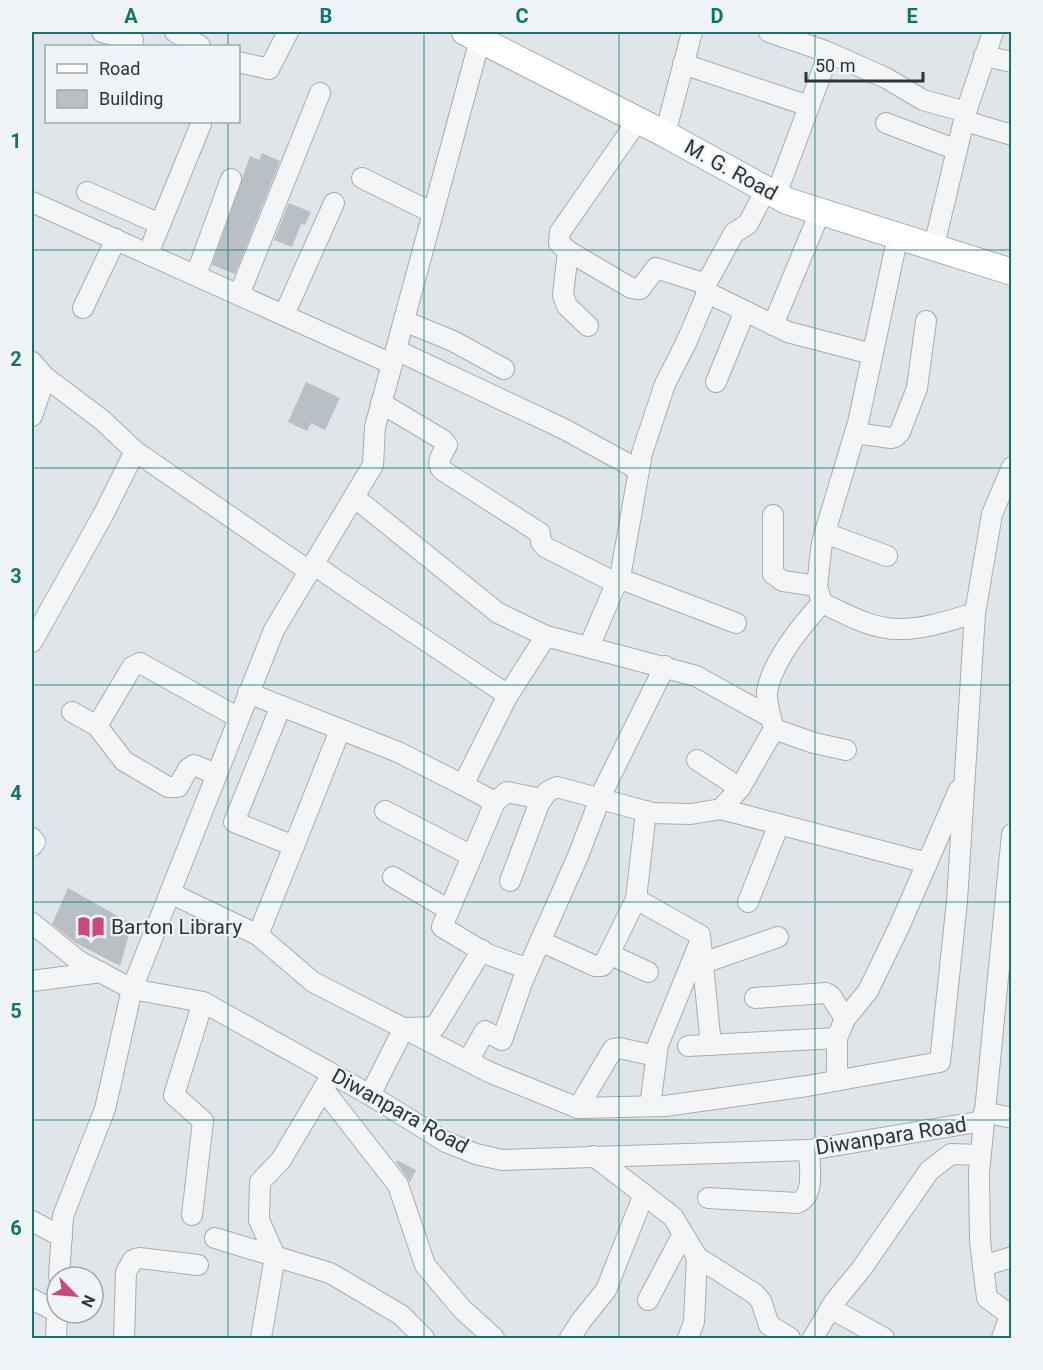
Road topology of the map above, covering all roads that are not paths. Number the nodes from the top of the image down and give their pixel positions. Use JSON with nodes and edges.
{"nodes":[{"id":1,"x":102,"y":32,"type":"edge"},
{"id":2,"x":175,"y":32,"type":"edge"},
{"id":3,"x":288,"y":32,"type":"edge"},
{"id":4,"x":692,"y":32,"type":"edge"},
{"id":5,"x":769,"y":32,"type":"edge"},
{"id":6,"x":993,"y":32,"type":"edge"},
{"id":7,"x":476,"y":34,"type":"edge"},
{"id":8,"x":134,"y":39,"type":"edge"},
{"id":9,"x":198,"y":45,"type":"edge"},
{"id":10,"x":829,"y":53,"type":"junction"},
{"id":11,"x":984,"y":56,"type":"junction"},
{"id":12,"x":240,"y":62,"type":"edge"},
{"id":13,"x":1011,"y":62,"type":"edge"},
{"id":14,"x":683,"y":64,"type":"junction"},
{"id":15,"x":320,"y":93,"type":"dead end"},
{"id":16,"x":809,"y":106,"type":"junction"},
{"id":17,"x":965,"y":116,"type":"junction"},
{"id":18,"x":638,"y":120,"type":"junction"},
{"id":19,"x":886,"y":123,"type":"dead end"},
{"id":20,"x":201,"y":124,"type":"dead end"},
{"id":21,"x":665,"y":134,"type":"junction"},
{"id":22,"x":1011,"y":135,"type":"edge"},
{"id":23,"x":957,"y":150,"type":"junction"},
{"id":24,"x":362,"y":178,"type":"dead end"},
{"id":25,"x":231,"y":179,"type":"dead end"},
{"id":26,"x":87,"y":192,"type":"dead end"},
{"id":27,"x":771,"y":192,"type":"junction"},
{"id":28,"x":32,"y":202,"type":"edge"},
{"id":29,"x":334,"y":203,"type":"dead end"},
{"id":30,"x":820,"y":212,"type":"junction"},
{"id":31,"x":433,"y":213,"type":"junction"},
{"id":32,"x":160,"y":224,"type":"junction"},
{"id":33,"x":898,"y":235,"type":"junction"},
{"id":34,"x":116,"y":239,"type":"junction"},
{"id":35,"x":934,"y":246,"type":"junction"},
{"id":36,"x":568,"y":251,"type":"junction"},
{"id":37,"x":148,"y":254,"type":"junction"},
{"id":38,"x":1011,"y":272,"type":"edge"},
{"id":39,"x":196,"y":275,"type":"junction"},
{"id":40,"x":706,"y":288,"type":"junction"},
{"id":41,"x":239,"y":295,"type":"junction"},
{"id":42,"x":83,"y":308,"type":"dead end"},
{"id":43,"x":745,"y":311,"type":"junction"},
{"id":44,"x":284,"y":315,"type":"junction"},
{"id":45,"x":404,"y":321,"type":"junction"},
{"id":46,"x":926,"y":321,"type":"dead end"},
{"id":47,"x":774,"y":325,"type":"junction"},
{"id":48,"x":588,"y":326,"type":"dead end"},
{"id":49,"x":872,"y":354,"type":"junction"},
{"id":50,"x":394,"y":357,"type":"junction"},
{"id":51,"x":504,"y":369,"type":"dead end"},
{"id":52,"x":38,"y":370,"type":"edge"},
{"id":53,"x":716,"y":382,"type":"dead end"},
{"id":54,"x":381,"y":403,"type":"junction"},
{"id":55,"x":32,"y":416,"type":"edge"},
{"id":56,"x":855,"y":433,"type":"junction"},
{"id":57,"x":135,"y":451,"type":"junction"},
{"id":58,"x":1011,"y":467,"type":"edge"},
{"id":59,"x":639,"y":470,"type":"junction"},
{"id":60,"x":354,"y":497,"type":"junction"},
{"id":61,"x":773,"y":515,"type":"dead end"},
{"id":62,"x":825,"y":533,"type":"junction"},
{"id":63,"x":887,"y":556,"type":"dead end"},
{"id":64,"x":311,"y":568,"type":"junction"},
{"id":65,"x":617,"y":580,"type":"junction"},
{"id":66,"x":819,"y":594,"type":"junction"},
{"id":67,"x":975,"y":614,"type":"junction"},
{"id":68,"x":736,"y":623,"type":"dead end"},
{"id":69,"x":546,"y":636,"type":"junction"},
{"id":70,"x":32,"y":642,"type":"edge"},
{"id":71,"x":589,"y":647,"type":"junction"},
{"id":72,"x":665,"y":666,"type":"junction"},
{"id":73,"x":248,"y":693,"type":"junction"},
{"id":74,"x":508,"y":696,"type":"junction"},
{"id":75,"x":281,"y":706,"type":"junction"},
{"id":76,"x":72,"y":712,"type":"dead end"},
{"id":77,"x":238,"y":718,"type":"junction"},
{"id":78,"x":772,"y":723,"type":"junction"},
{"id":79,"x":96,"y":726,"type":"junction"},
{"id":80,"x":340,"y":730,"type":"junction"},
{"id":81,"x":846,"y":750,"type":"dead end"},
{"id":82,"x":697,"y":760,"type":"dead end"},
{"id":83,"x":216,"y":774,"type":"junction"},
{"id":84,"x":964,"y":776,"type":"junction"},
{"id":85,"x":463,"y":785,"type":"junction"},
{"id":86,"x":740,"y":789,"type":"junction"},
{"id":87,"x":601,"y":798,"type":"junction"},
{"id":88,"x":542,"y":799,"type":"junction"},
{"id":89,"x":495,"y":802,"type":"junction"},
{"id":90,"x":721,"y":809,"type":"junction"},
{"id":91,"x":385,"y":811,"type":"dead end"},
{"id":92,"x":646,"y":811,"type":"junction"},
{"id":93,"x":779,"y":824,"type":"junction"},
{"id":94,"x":1011,"y":834,"type":"edge"},
{"id":95,"x":32,"y":838,"type":"edge"},
{"id":96,"x":32,"y":846,"type":"edge"},
{"id":97,"x":294,"y":846,"type":"junction"},
{"id":98,"x":472,"y":856,"type":"junction"},
{"id":99,"x":927,"y":863,"type":"junction"},
{"id":100,"x":1010,"y":871,"type":"edge"},
{"id":101,"x":393,"y":877,"type":"dead end"},
{"id":102,"x":510,"y":881,"type":"dead end"},
{"id":103,"x":170,"y":893,"type":"junction"},
{"id":104,"x":636,"y":899,"type":"junction"},
{"id":105,"x":748,"y":902,"type":"dead end"},
{"id":106,"x":448,"y":910,"type":"junction"},
{"id":107,"x":32,"y":923,"type":"edge"},
{"id":108,"x":258,"y":934,"type":"junction"},
{"id":109,"x":778,"y":937,"type":"dead end"},
{"id":110,"x":701,"y":939,"type":"junction"},
{"id":111,"x":540,"y":941,"type":"junction"},
{"id":112,"x":482,"y":950,"type":"junction"},
{"id":113,"x":609,"y":954,"type":"junction"},
{"id":114,"x":704,"y":963,"type":"junction"},
{"id":115,"x":528,"y":969,"type":"junction"},
{"id":116,"x":101,"y":972,"type":"junction"},
{"id":117,"x":648,"y":972,"type":"dead end"},
{"id":118,"x":32,"y":981,"type":"edge"},
{"id":119,"x":132,"y":989,"type":"junction"},
{"id":120,"x":755,"y":998,"type":"dead end"},
{"id":121,"x":203,"y":1002,"type":"junction"},
{"id":122,"x":845,"y":1019,"type":"junction"},
{"id":123,"x":404,"y":1028,"type":"junction"},
{"id":124,"x":837,"y":1038,"type":"junction"},
{"id":125,"x":711,"y":1045,"type":"junction"},
{"id":126,"x":688,"y":1046,"type":"dead end"},
{"id":127,"x":656,"y":1056,"type":"junction"},
{"id":128,"x":468,"y":1062,"type":"junction"},
{"id":129,"x":837,"y":1080,"type":"junction"},
{"id":130,"x":327,"y":1081,"type":"junction"},
{"id":131,"x":370,"y":1095,"type":"junction"},
{"id":132,"x":650,"y":1106,"type":"junction"},
{"id":133,"x":578,"y":1108,"type":"junction"},
{"id":134,"x":984,"y":1116,"type":"junction"},
{"id":135,"x":1011,"y":1118,"type":"edge"},
{"id":136,"x":808,"y":1150,"type":"junction"},
{"id":137,"x":980,"y":1155,"type":"junction"},
{"id":138,"x":594,"y":1156,"type":"junction"},
{"id":139,"x":644,"y":1194,"type":"junction"},
{"id":140,"x":708,"y":1198,"type":"dead end"},
{"id":141,"x":192,"y":1215,"type":"dead end"},
{"id":142,"x":32,"y":1221,"type":"edge"},
{"id":143,"x":683,"y":1234,"type":"junction"},
{"id":144,"x":62,"y":1237,"type":"junction"},
{"id":145,"x":215,"y":1238,"type":"dead end"},
{"id":146,"x":275,"y":1256,"type":"junction"},
{"id":147,"x":697,"y":1257,"type":"junction"},
{"id":148,"x":1011,"y":1257,"type":"edge"},
{"id":149,"x":60,"y":1265,"type":"edge"},
{"id":150,"x":198,"y":1265,"type":"dead end"},
{"id":151,"x":983,"y":1266,"type":"junction"},
{"id":152,"x":648,"y":1300,"type":"dead end"},
{"id":153,"x":830,"y":1308,"type":"junction"},
{"id":154,"x":1011,"y":1316,"type":"edge"},
{"id":155,"x":124,"y":1338,"type":"edge"},
{"id":156,"x":261,"y":1338,"type":"edge"},
{"id":157,"x":424,"y":1338,"type":"edge"},
{"id":158,"x":494,"y":1338,"type":"edge"},
{"id":159,"x":570,"y":1338,"type":"edge"},
{"id":160,"x":688,"y":1338,"type":"edge"},
{"id":161,"x":790,"y":1338,"type":"edge"},
{"id":162,"x":813,"y":1338,"type":"edge"},
{"id":163,"x":884,"y":1338,"type":"edge"},
{"id":164,"x":1002,"y":1338,"type":"edge"}],
"edges":[{"from":1,"to":8,"type":"street"},
{"from":2,"to":9,"type":"street"},
{"from":3,"to":12,"type":"street"},
{"from":4,"to":14,"type":"street"},
{"from":5,"to":10,"type":"street"},
{"from":6,"to":11,"type":"street"},
{"from":7,"to":18,"type":"main road","name":"M. G. Road"},
{"from":7,"to":31,"type":"street"},
{"from":10,"to":16,"type":"street"},
{"from":10,"to":17,"type":"street"},
{"from":11,"to":13,"type":"street"},
{"from":11,"to":17,"type":"street"},
{"from":14,"to":16,"type":"street"},
{"from":14,"to":21,"type":"street"},
{"from":15,"to":41,"type":"street"},
{"from":16,"to":27,"type":"street"},
{"from":17,"to":22,"type":"street"},
{"from":17,"to":23,"type":"street"},
{"from":18,"to":21,"type":"main road","name":"M. G. Road"},
{"from":18,"to":36,"type":"street"},
{"from":19,"to":23,"type":"street"},
{"from":20,"to":32,"type":"street"},
{"from":21,"to":27,"type":"main road","name":"M. G. Road"},
{"from":23,"to":35,"type":"street"},
{"from":24,"to":31,"type":"street"},
{"from":25,"to":39,"type":"street"},
{"from":26,"to":32,"type":"street"},
{"from":27,"to":30,"type":"main road","name":"M. G. Road"},
{"from":27,"to":40,"type":"street"},
{"from":28,"to":34,"type":"street"},
{"from":29,"to":44,"type":"street"},
{"from":30,"to":33,"type":"main road","name":"M. G. Road"},
{"from":30,"to":47,"type":"street"},
{"from":31,"to":45,"type":"street"},
{"from":32,"to":37,"type":"street"},
{"from":33,"to":35,"type":"main road","name":"M. G. Road"},
{"from":33,"to":49,"type":"street"},
{"from":34,"to":37,"type":"street"},
{"from":34,"to":42,"type":"street"},
{"from":35,"to":38,"type":"main road","name":"M. G. Road"},
{"from":36,"to":40,"type":"street"},
{"from":36,"to":48,"type":"street"},
{"from":37,"to":39,"type":"street"},
{"from":39,"to":41,"type":"street"},
{"from":40,"to":43,"type":"street"},
{"from":40,"to":59,"type":"street"},
{"from":41,"to":44,"type":"street"},
{"from":43,"to":47,"type":"street"},
{"from":43,"to":53,"type":"street"},
{"from":44,"to":50,"type":"street"},
{"from":45,"to":50,"type":"street"},
{"from":45,"to":51,"type":"street"},
{"from":46,"to":56,"type":"street"},
{"from":47,"to":49,"type":"street"},
{"from":49,"to":56,"type":"street"},
{"from":50,"to":54,"type":"street"},
{"from":50,"to":59,"type":"street"},
{"from":52,"to":55,"type":"street"},
{"from":52,"to":57,"type":"street"},
{"from":54,"to":60,"type":"street"},
{"from":54,"to":65,"type":"street"},
{"from":56,"to":62,"type":"street"},
{"from":57,"to":64,"type":"street"},
{"from":57,"to":70,"type":"street"},
{"from":58,"to":67,"type":"street"},
{"from":59,"to":65,"type":"street"},
{"from":60,"to":64,"type":"street"},
{"from":60,"to":69,"type":"street"},
{"from":61,"to":66,"type":"street"},
{"from":62,"to":63,"type":"street"},
{"from":62,"to":66,"type":"street"},
{"from":64,"to":73,"type":"street"},
{"from":64,"to":74,"type":"street"},
{"from":65,"to":68,"type":"street"},
{"from":65,"to":71,"type":"street"},
{"from":66,"to":67,"type":"street"},
{"from":66,"to":78,"type":"street"},
{"from":67,"to":84,"type":"street"},
{"from":69,"to":71,"type":"street"},
{"from":69,"to":74,"type":"street"},
{"from":71,"to":72,"type":"street"},
{"from":72,"to":78,"type":"street"},
{"from":72,"to":87,"type":"street"},
{"from":73,"to":75,"type":"street"},
{"from":73,"to":77,"type":"street"},
{"from":74,"to":85,"type":"street"},
{"from":75,"to":80,"type":"street"},
{"from":75,"to":97,"type":"street"},
{"from":76,"to":79,"type":"street"},
{"from":77,"to":79,"type":"street"},
{"from":77,"to":83,"type":"street"},
{"from":78,"to":81,"type":"street"},
{"from":78,"to":86,"type":"street"},
{"from":79,"to":83,"type":"street"},
{"from":80,"to":85,"type":"street"},
{"from":80,"to":97,"type":"street"},
{"from":82,"to":86,"type":"street"},
{"from":83,"to":103,"type":"street"},
{"from":84,"to":99,"type":"street"},
{"from":84,"to":129,"type":"street"},
{"from":85,"to":89,"type":"street"},
{"from":86,"to":90,"type":"street"},
{"from":87,"to":88,"type":"street"},
{"from":87,"to":92,"type":"street"},
{"from":87,"to":111,"type":"street"},
{"from":88,"to":89,"type":"street"},
{"from":88,"to":102,"type":"street"},
{"from":89,"to":98,"type":"street"},
{"from":90,"to":92,"type":"street"},
{"from":90,"to":93,"type":"street"},
{"from":91,"to":98,"type":"street"},
{"from":92,"to":104,"type":"street"},
{"from":93,"to":99,"type":"street"},
{"from":93,"to":105,"type":"street"},
{"from":94,"to":100,"type":"street"},
{"from":95,"to":96,"type":"street"},
{"from":97,"to":108,"type":"street"},
{"from":98,"to":106,"type":"street"},
{"from":99,"to":122,"type":"street"},
{"from":100,"to":134,"type":"street"},
{"from":101,"to":106,"type":"street"},
{"from":103,"to":108,"type":"street"},
{"from":103,"to":119,"type":"street"},
{"from":104,"to":110,"type":"street"},
{"from":104,"to":113,"type":"street"},
{"from":106,"to":112,"type":"street"},
{"from":107,"to":116,"type":"street","name":"Diwanpara Road"},
{"from":108,"to":123,"type":"street"},
{"from":109,"to":114,"type":"street"},
{"from":110,"to":114,"type":"street"},
{"from":110,"to":127,"type":"street"},
{"from":111,"to":113,"type":"street"},
{"from":111,"to":115,"type":"street"},
{"from":112,"to":115,"type":"street"},
{"from":112,"to":123,"type":"street"},
{"from":113,"to":117,"type":"street"},
{"from":114,"to":125,"type":"street"},
{"from":115,"to":128,"type":"street"},
{"from":116,"to":118,"type":"street"},
{"from":116,"to":119,"type":"street","name":"Diwanpara Road"},
{"from":119,"to":121,"type":"street","name":"Diwanpara Road"},
{"from":119,"to":144,"type":"street"},
{"from":120,"to":122,"type":"street"},
{"from":121,"to":130,"type":"street","name":"Diwanpara Road"},
{"from":121,"to":141,"type":"street"},
{"from":122,"to":124,"type":"street"},
{"from":123,"to":128,"type":"street"},
{"from":123,"to":131,"type":"street"},
{"from":124,"to":125,"type":"street"},
{"from":124,"to":129,"type":"street"},
{"from":125,"to":126,"type":"street"},
{"from":127,"to":132,"type":"street"},
{"from":127,"to":133,"type":"street"},
{"from":128,"to":133,"type":"street"},
{"from":129,"to":132,"type":"street"},
{"from":130,"to":131,"type":"street","name":"Diwanpara Road"},
{"from":130,"to":146,"type":"street"},
{"from":130,"to":158,"type":"street"},
{"from":131,"to":138,"type":"street","name":"Diwanpara Road"},
{"from":132,"to":133,"type":"street"},
{"from":134,"to":135,"type":"street"},
{"from":134,"to":136,"type":"street","name":"Diwanpara Road"},
{"from":134,"to":137,"type":"street"},
{"from":136,"to":138,"type":"street","name":"Diwanpara Road"},
{"from":136,"to":140,"type":"street"},
{"from":137,"to":151,"type":"street"},
{"from":137,"to":153,"type":"street"},
{"from":138,"to":139,"type":"street"},
{"from":139,"to":143,"type":"street"},
{"from":139,"to":159,"type":"street"},
{"from":142,"to":144,"type":"street"},
{"from":143,"to":147,"type":"street"},
{"from":143,"to":152,"type":"street"},
{"from":144,"to":149,"type":"street"},
{"from":145,"to":146,"type":"street"},
{"from":146,"to":156,"type":"street"},
{"from":146,"to":157,"type":"street"},
{"from":147,"to":160,"type":"street"},
{"from":147,"to":161,"type":"street"},
{"from":148,"to":151,"type":"street"},
{"from":150,"to":155,"type":"street"},
{"from":151,"to":154,"type":"street"},
{"from":153,"to":162,"type":"street"},
{"from":153,"to":163,"type":"street"},
{"from":154,"to":164,"type":"street"}]}
